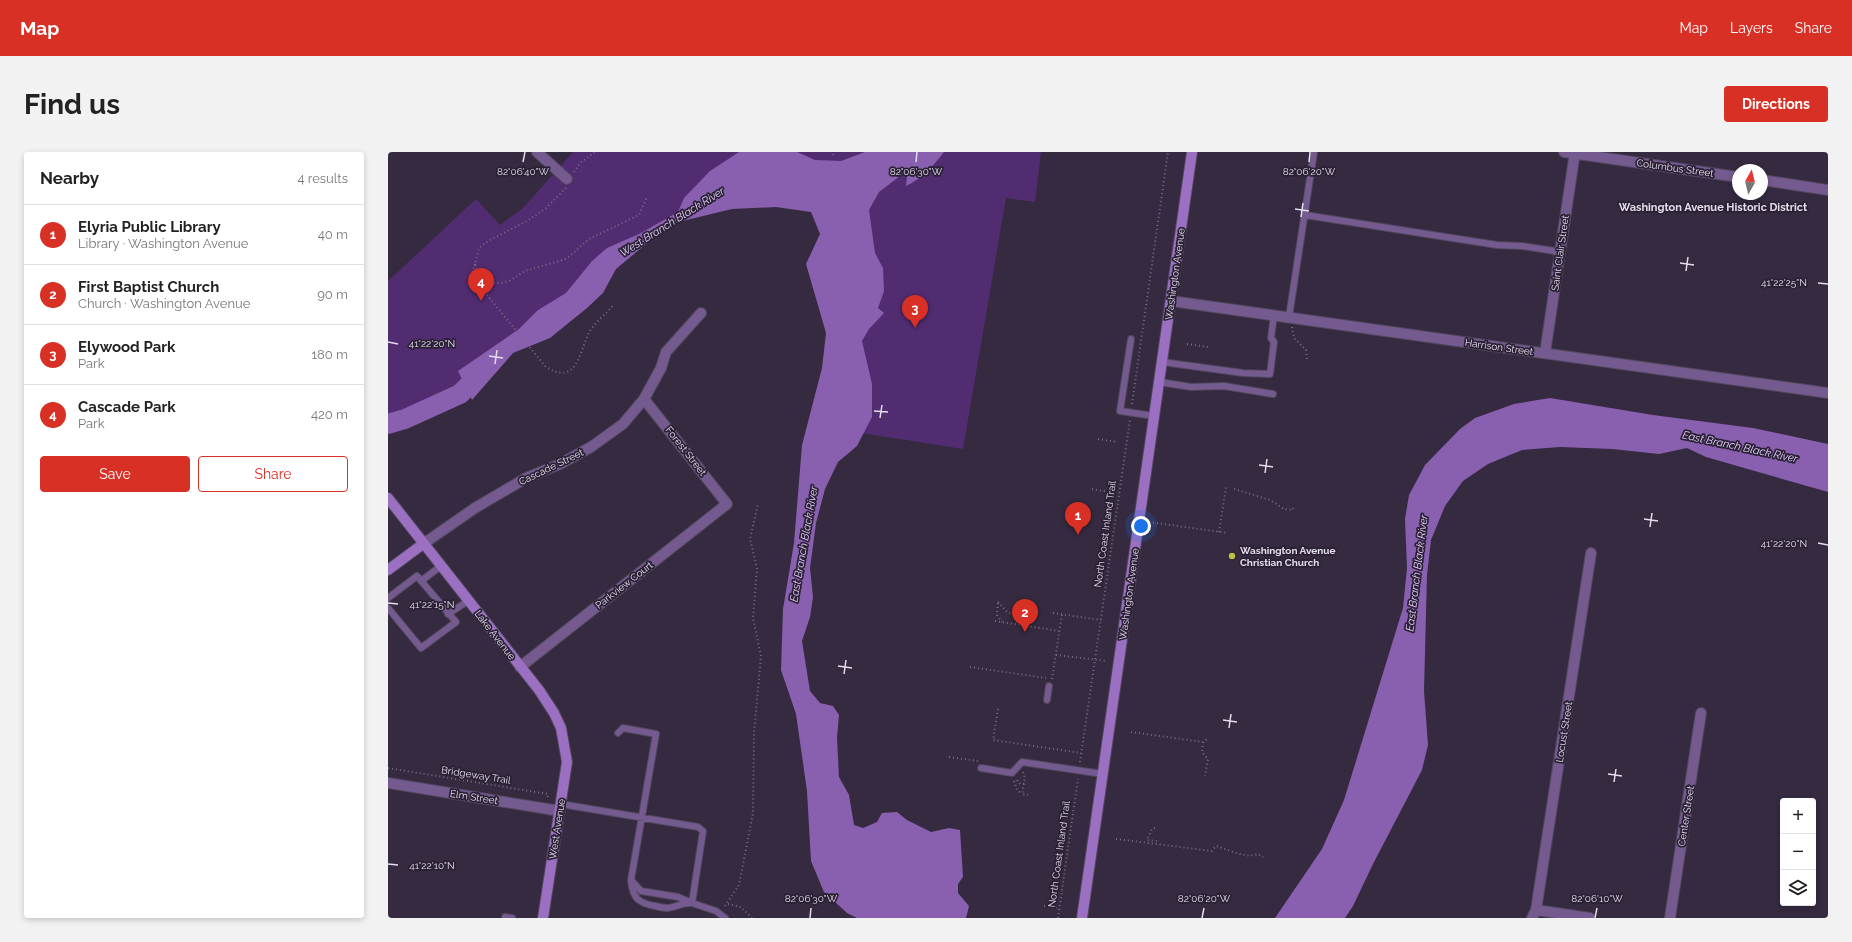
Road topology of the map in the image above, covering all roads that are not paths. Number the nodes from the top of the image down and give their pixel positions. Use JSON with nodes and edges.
{"nodes":[{"id":1,"x":537,"y":152,"type":"edge"},
{"id":2,"x":1192,"y":152,"type":"edge"},
{"id":3,"x":1314,"y":152,"type":"edge"},
{"id":4,"x":1564,"y":152,"type":"edge"},
{"id":5,"x":1575,"y":153,"type":"edge"},
{"id":6,"x":1732,"y":176,"type":"edge"},
{"id":7,"x":569,"y":179,"type":"road end"},
{"id":8,"x":1768,"y":181,"type":"edge"},
{"id":9,"x":1828,"y":190,"type":"edge"},
{"id":10,"x":1305,"y":215,"type":"junction"},
{"id":11,"x":1560,"y":252,"type":"junction"},
{"id":12,"x":1171,"y":301,"type":"junction"},
{"id":13,"x":701,"y":313,"type":"dead end"},
{"id":14,"x":1274,"y":315,"type":"junction"},
{"id":15,"x":1291,"y":320,"type":"junction"},
{"id":16,"x":1131,"y":339,"type":"dead end"},
{"id":17,"x":1546,"y":353,"type":"junction"},
{"id":18,"x":1162,"y":362,"type":"junction"},
{"id":19,"x":1159,"y":382,"type":"junction"},
{"id":20,"x":1828,"y":393,"type":"edge"},
{"id":21,"x":1272,"y":394,"type":"dead end"},
{"id":22,"x":644,"y":399,"type":"junction"},
{"id":23,"x":1154,"y":416,"type":"junction"},
{"id":24,"x":388,"y":498,"type":"edge"},
{"id":25,"x":727,"y":504,"type":"joint"},
{"id":26,"x":423,"y":544,"type":"junction"},
{"id":27,"x":1591,"y":553,"type":"dead end"},
{"id":28,"x":441,"y":566,"type":"junction"},
{"id":29,"x":388,"y":570,"type":"edge"},
{"id":30,"x":421,"y":581,"type":"junction"},
{"id":31,"x":388,"y":598,"type":"edge"},
{"id":32,"x":468,"y":601,"type":"junction"},
{"id":33,"x":388,"y":608,"type":"edge"},
{"id":34,"x":448,"y":614,"type":"junction"},
{"id":35,"x":520,"y":667,"type":"junction"},
{"id":36,"x":1049,"y":686,"type":"dead end"},
{"id":37,"x":1047,"y":700,"type":"dead end"},
{"id":38,"x":1701,"y":713,"type":"dead end"},
{"id":39,"x":618,"y":733,"type":"dead end"},
{"id":40,"x":564,"y":740,"type":"joint"},
{"id":41,"x":981,"y":768,"type":"dead end"},
{"id":42,"x":1103,"y":774,"type":"junction"},
{"id":43,"x":388,"y":783,"type":"edge"},
{"id":44,"x":561,"y":807,"type":"junction"},
{"id":45,"x":643,"y":818,"type":"junction"},
{"id":46,"x":631,"y":880,"type":"junction"},
{"id":47,"x":692,"y":903,"type":"junction"},
{"id":48,"x":1534,"y":914,"type":"edge"},
{"id":49,"x":543,"y":918,"type":"edge"},
{"id":50,"x":725,"y":918,"type":"edge"},
{"id":51,"x":1082,"y":918,"type":"edge"},
{"id":52,"x":1590,"y":918,"type":"edge"},
{"id":53,"x":1670,"y":918,"type":"edge"}],
"edges":[{"from":1,"to":7,"type":"street"},
{"from":2,"to":12,"type":"street","name":"Washington Avenue"},
{"from":3,"to":10,"type":"lane"},
{"from":4,"to":5,"type":"street","name":"Columbus Street"},
{"from":5,"to":6,"type":"street","name":"Columbus Street"},
{"from":5,"to":11,"type":"street","name":"Saint Clair Street"},
{"from":8,"to":9,"type":"street"},
{"from":10,"to":11,"type":"lane"},
{"from":10,"to":15,"type":"lane"},
{"from":11,"to":17,"type":"street","name":"Saint Clair Street"},
{"from":12,"to":14,"type":"street","name":"Harrison Street"},
{"from":12,"to":18,"type":"street","name":"Washington Avenue"},
{"from":13,"to":22,"type":"street","name":"Cascade Street"},
{"from":14,"to":15,"type":"street","name":"Harrison Street"},
{"from":14,"to":18,"type":"lane"},
{"from":15,"to":17,"type":"street","name":"Harrison Street"},
{"from":16,"to":23,"type":"lane"},
{"from":17,"to":20,"type":"street","name":"Harrison Street"},
{"from":18,"to":19,"type":"street","name":"Washington Avenue"},
{"from":19,"to":21,"type":"lane"},
{"from":19,"to":23,"type":"street","name":"Washington Avenue"},
{"from":22,"to":25,"type":"street","name":"Forest Street"},
{"from":22,"to":26,"type":"street","name":"Cascade Street"},
{"from":23,"to":42,"type":"street","name":"Washington Avenue"},
{"from":24,"to":26,"type":"street","name":"Lake Avenue"},
{"from":25,"to":35,"type":"street","name":"Parkview Court"},
{"from":26,"to":28,"type":"street","name":"Lake Avenue"},
{"from":26,"to":29,"type":"street"},
{"from":27,"to":48,"type":"street","name":"Locust Street"},
{"from":28,"to":30,"type":"lane"},
{"from":28,"to":32,"type":"street","name":"Lake Avenue"},
{"from":30,"to":31,"type":"lane"},
{"from":30,"to":34,"type":"lane"},
{"from":32,"to":34,"type":"lane"},
{"from":32,"to":35,"type":"street","name":"Lake Avenue"},
{"from":33,"to":34,"type":"lane"},
{"from":35,"to":40,"type":"street","name":"Lake Avenue"},
{"from":36,"to":37,"type":"lane"},
{"from":38,"to":53,"type":"street","name":"Center Street"},
{"from":39,"to":45,"type":"lane"},
{"from":40,"to":44,"type":"street","name":"West Avenue"},
{"from":41,"to":42,"type":"lane"},
{"from":42,"to":51,"type":"street","name":"Washington Avenue"},
{"from":43,"to":44,"type":"street","name":"Elm Street"},
{"from":44,"to":45,"type":"lane"},
{"from":44,"to":49,"type":"street","name":"West Avenue"},
{"from":45,"to":46,"type":"lane"},
{"from":45,"to":47,"type":"lane"},
{"from":46,"to":47,"type":"lane"},
{"from":46,"to":47,"type":"lane"},
{"from":47,"to":50,"type":"lane"},
{"from":48,"to":52,"type":"street"}]}
